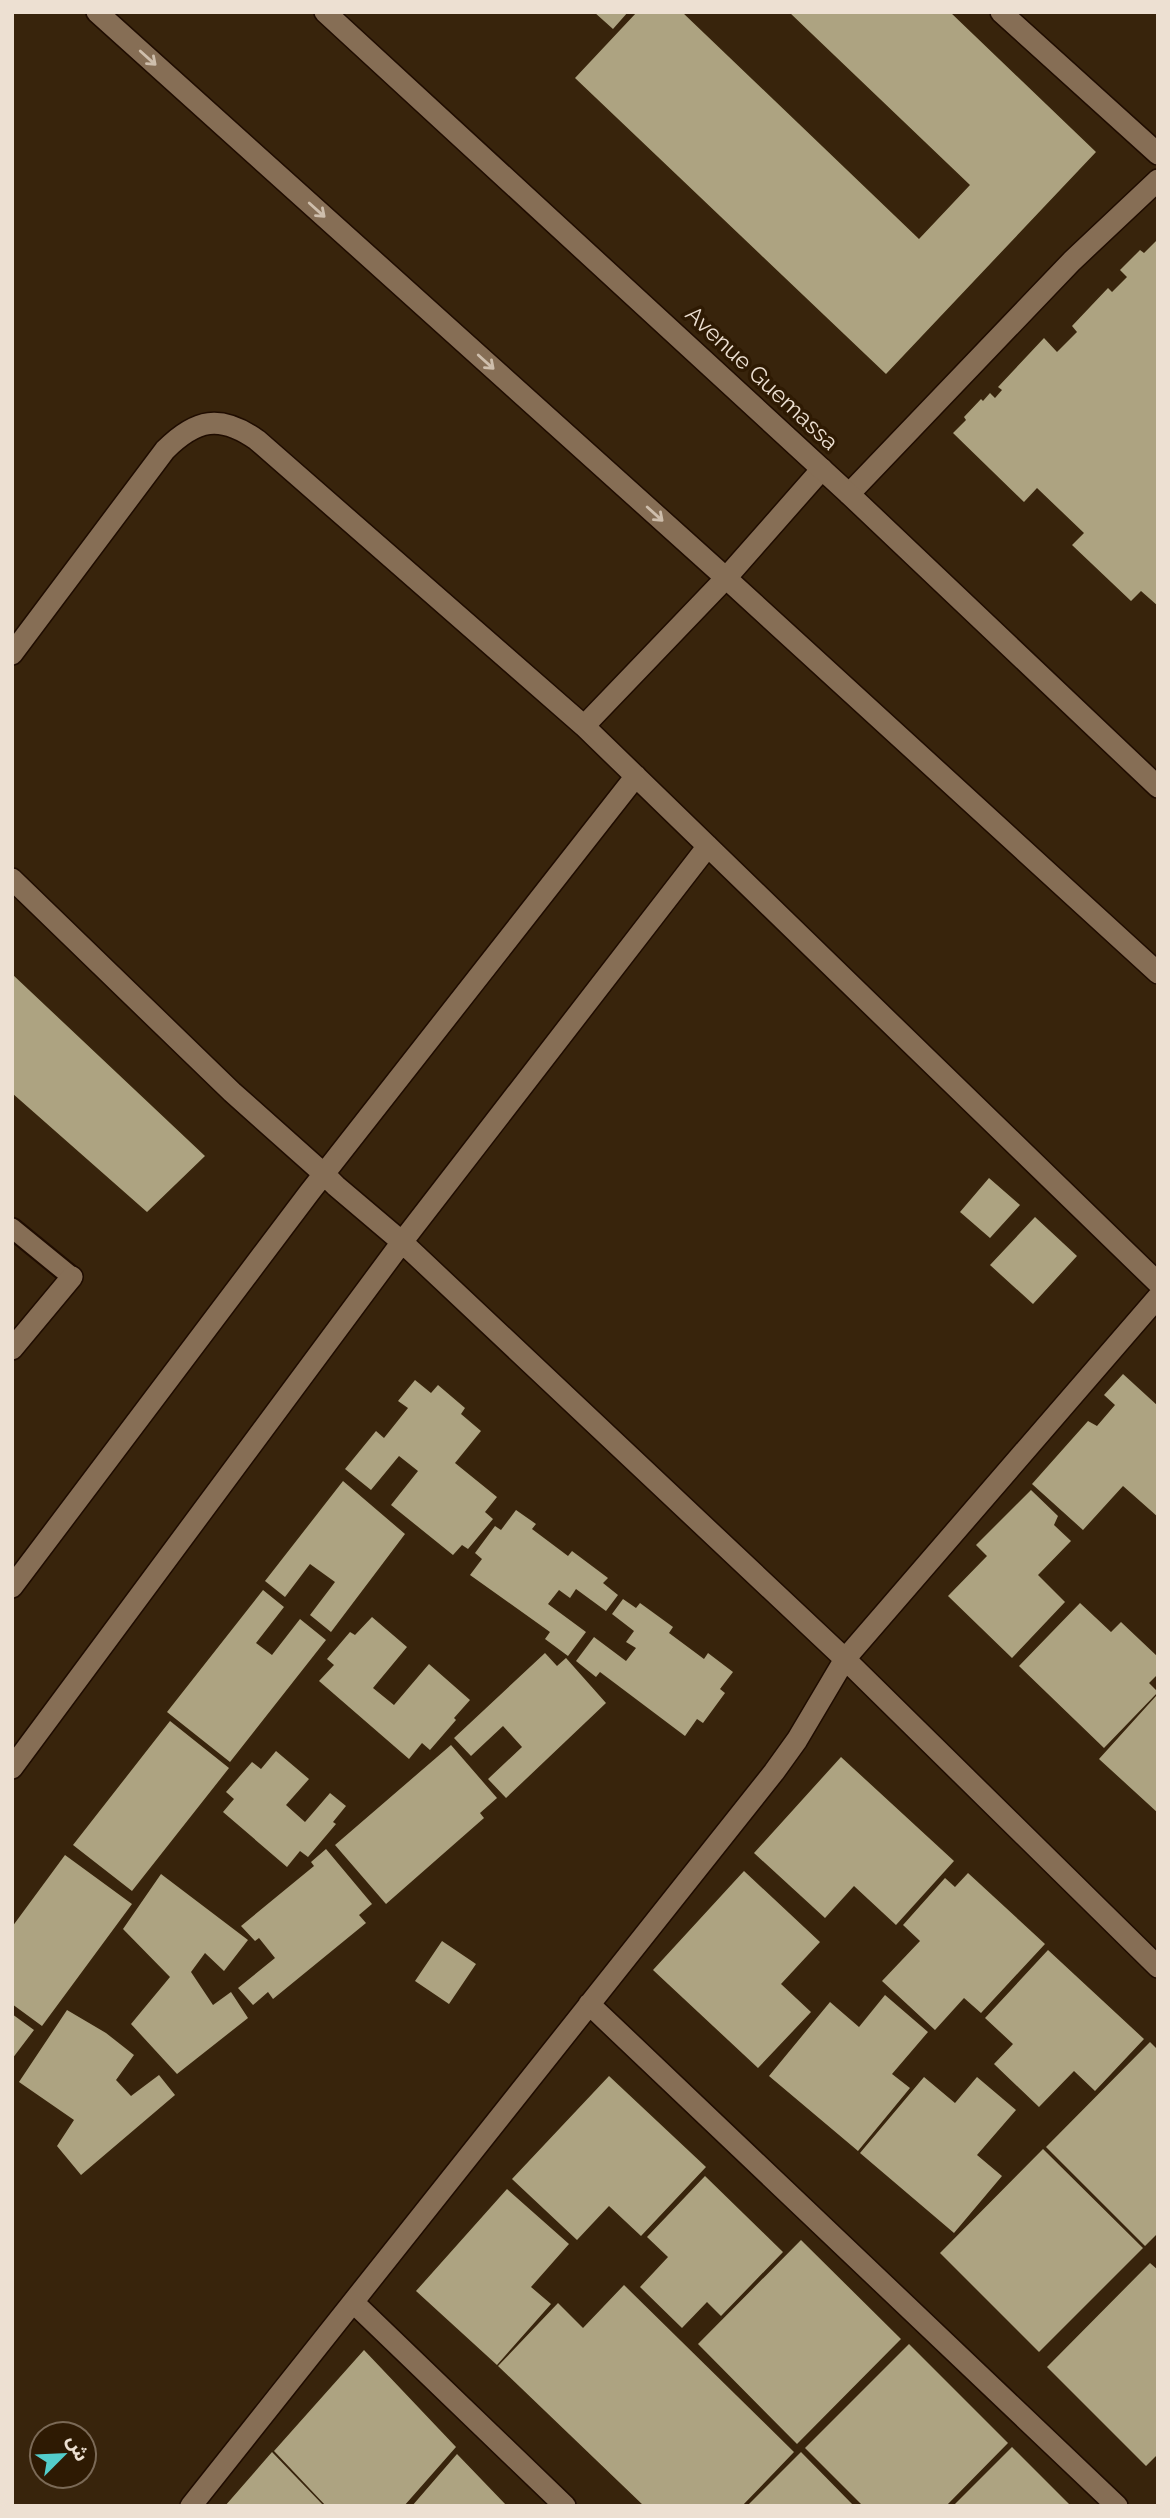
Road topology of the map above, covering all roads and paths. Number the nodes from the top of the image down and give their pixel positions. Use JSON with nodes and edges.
{"nodes":[{"id":1,"x":97,"y":12,"type":"edge"},
{"id":2,"x":325,"y":12,"type":"edge"},
{"id":3,"x":1001,"y":12,"type":"edge"},
{"id":4,"x":1158,"y":154,"type":"edge"},
{"id":5,"x":1158,"y":180,"type":"edge"},
{"id":6,"x":821,"y":469,"type":"junction"},
{"id":7,"x":849,"y":494,"type":"junction"},
{"id":8,"x":726,"y":578,"type":"junction"},
{"id":9,"x":12,"y":654,"type":"edge"},
{"id":10,"x":584,"y":726,"type":"junction"},
{"id":11,"x":636,"y":776,"type":"junction"},
{"id":12,"x":1158,"y":787,"type":"edge"},
{"id":13,"x":708,"y":846,"type":"junction"},
{"id":14,"x":12,"y":879,"type":"edge"},
{"id":15,"x":1158,"y":973,"type":"edge"},
{"id":16,"x":324,"y":1174,"type":"junction"},
{"id":17,"x":12,"y":1228,"type":"edge"},
{"id":18,"x":402,"y":1242,"type":"junction"},
{"id":19,"x":72,"y":1277,"type":"joint"},
{"id":20,"x":1158,"y":1283,"type":"edge"},
{"id":21,"x":1158,"y":1297,"type":"edge"},
{"id":22,"x":12,"y":1349,"type":"edge"},
{"id":23,"x":12,"y":1587,"type":"edge"},
{"id":24,"x":845,"y":1659,"type":"junction"},
{"id":25,"x":12,"y":1768,"type":"edge"},
{"id":26,"x":1158,"y":1967,"type":"edge"},
{"id":27,"x":589,"y":2004,"type":"junction"},
{"id":28,"x":353,"y":2302,"type":"junction"},
{"id":29,"x":191,"y":2506,"type":"edge"},
{"id":30,"x":565,"y":2506,"type":"edge"},
{"id":31,"x":1117,"y":2506,"type":"edge"}],
"edges":[{"from":1,"to":8,"type":"street","one_way":true},
{"from":2,"to":6,"type":"street","name":"Avenue Guemassa"},
{"from":3,"to":4,"type":"street"},
{"from":5,"to":7,"type":"street"},
{"from":6,"to":7,"type":"street","name":"Avenue Guemassa"},
{"from":6,"to":8,"type":"street"},
{"from":7,"to":12,"type":"street","name":"Avenue Guemassa"},
{"from":8,"to":10,"type":"street"},
{"from":8,"to":15,"type":"street"},
{"from":9,"to":10,"type":"street"},
{"from":10,"to":11,"type":"street"},
{"from":11,"to":13,"type":"street"},
{"from":11,"to":16,"type":"street"},
{"from":13,"to":18,"type":"street"},
{"from":13,"to":20,"type":"street"},
{"from":14,"to":16,"type":"street"},
{"from":16,"to":18,"type":"street"},
{"from":16,"to":23,"type":"street"},
{"from":17,"to":19,"type":"lane"},
{"from":18,"to":24,"type":"street"},
{"from":18,"to":25,"type":"street"},
{"from":19,"to":22,"type":"street"},
{"from":21,"to":24,"type":"street"},
{"from":24,"to":26,"type":"street"},
{"from":24,"to":27,"type":"street"},
{"from":27,"to":28,"type":"street"},
{"from":27,"to":31,"type":"street"},
{"from":28,"to":29,"type":"street"},
{"from":28,"to":30,"type":"street"}]}
